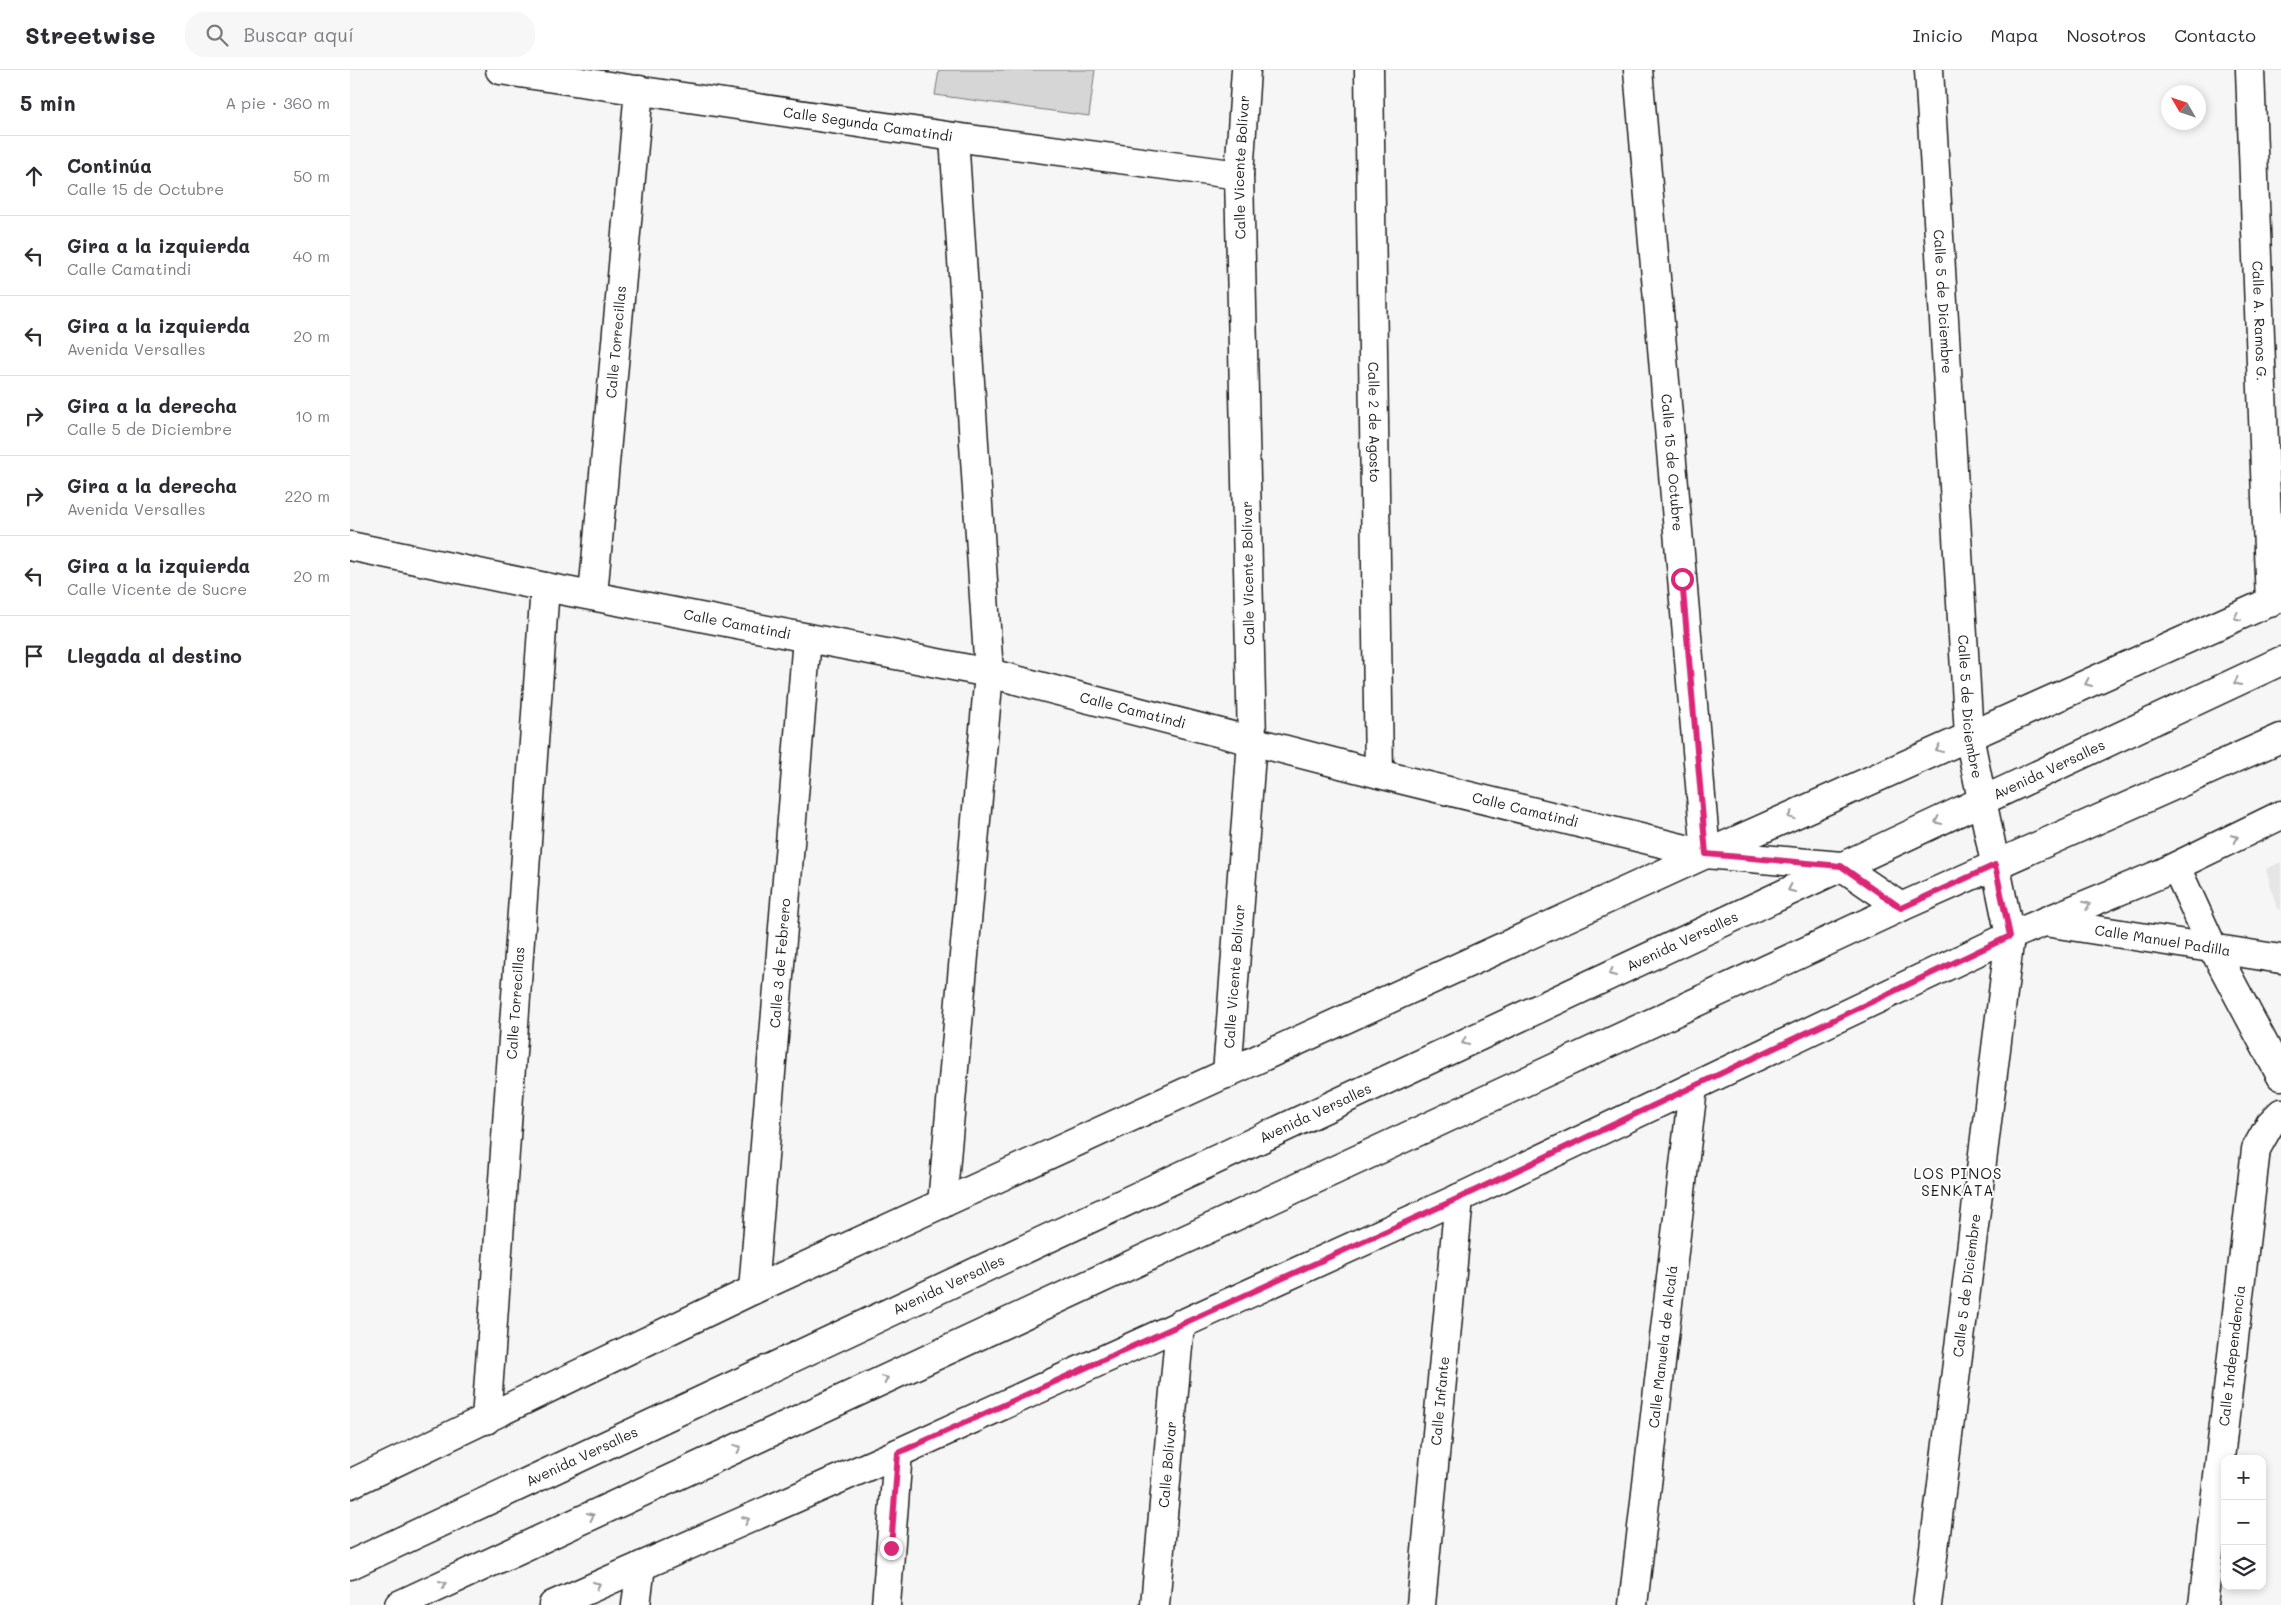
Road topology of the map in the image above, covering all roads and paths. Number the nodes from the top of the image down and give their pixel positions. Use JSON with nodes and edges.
{"nodes":[{"id":1,"x":500,"y":70,"type":"edge"},
{"id":2,"x":1246,"y":70,"type":"edge"},
{"id":3,"x":1370,"y":70,"type":"edge"},
{"id":4,"x":1638,"y":70,"type":"edge"},
{"id":5,"x":1929,"y":70,"type":"edge"},
{"id":6,"x":2250,"y":70,"type":"edge"},
{"id":7,"x":640,"y":90,"type":"junction"},
{"id":8,"x":954,"y":137,"type":"junction"},
{"id":9,"x":1239,"y":175,"type":"junction"},
{"id":10,"x":350,"y":546,"type":"edge"},
{"id":11,"x":544,"y":586,"type":"junction"},
{"id":12,"x":592,"y":595,"type":"junction"},
{"id":13,"x":2276,"y":600,"type":"edge"},
{"id":14,"x":807,"y":638,"type":"junction"},
{"id":15,"x":2281,"y":661,"type":"edge"},
{"id":16,"x":989,"y":673,"type":"junction"},
{"id":17,"x":1969,"y":736,"type":"junction"},
{"id":18,"x":2281,"y":738,"type":"edge"},
{"id":19,"x":1252,"y":741,"type":"junction"},
{"id":20,"x":1379,"y":774,"type":"junction"},
{"id":21,"x":1982,"y":800,"type":"junction"},
{"id":22,"x":2281,"y":815,"type":"edge"},
{"id":23,"x":1706,"y":854,"type":"junction"},
{"id":24,"x":1995,"y":865,"type":"junction"},
{"id":25,"x":1841,"y":866,"type":"junction"},
{"id":26,"x":2176,"y":866,"type":"junction"},
{"id":27,"x":1901,"y":908,"type":"junction"},
{"id":28,"x":2045,"y":922,"type":"junction"},
{"id":29,"x":2010,"y":936,"type":"junction"},
{"id":30,"x":2213,"y":948,"type":"junction"},
{"id":31,"x":2281,"y":959,"type":"edge"},
{"id":32,"x":1227,"y":1074,"type":"junction"},
{"id":33,"x":2281,"y":1076,"type":"edge"},
{"id":34,"x":1693,"y":1088,"type":"junction"},
{"id":35,"x":2281,"y":1113,"type":"edge"},
{"id":36,"x":1459,"y":1198,"type":"junction"},
{"id":37,"x":942,"y":1204,"type":"junction"},
{"id":38,"x":753,"y":1290,"type":"junction"},
{"id":39,"x":1180,"y":1324,"type":"junction"},
{"id":40,"x":486,"y":1420,"type":"junction"},
{"id":41,"x":898,"y":1453,"type":"junction"},
{"id":42,"x":350,"y":1484,"type":"edge"},
{"id":43,"x":350,"y":1565,"type":"edge"},
{"id":44,"x":641,"y":1566,"type":"junction"},
{"id":45,"x":399,"y":1605,"type":"edge"},
{"id":46,"x":553,"y":1605,"type":"edge"},
{"id":47,"x":636,"y":1605,"type":"edge"},
{"id":48,"x":886,"y":1605,"type":"edge"},
{"id":49,"x":1156,"y":1605,"type":"edge"},
{"id":50,"x":1421,"y":1605,"type":"edge"},
{"id":51,"x":1633,"y":1605,"type":"edge"},
{"id":52,"x":1927,"y":1605,"type":"edge"},
{"id":53,"x":2203,"y":1605,"type":"edge"}],
"edges":[{"from":1,"to":7,"type":"street","name":"Calle Segunda Camatindi"},
{"from":2,"to":9,"type":"street","name":"Calle Vicente Bolívar"},
{"from":3,"to":20,"type":"street","name":"Calle 2 de Agosto"},
{"from":4,"to":23,"type":"street","name":"Calle 15 de Octubre"},
{"from":5,"to":17,"type":"street","name":"Calle 5 de Diciembre"},
{"from":6,"to":13,"type":"street","name":"Calle A. Ramos G."},
{"from":7,"to":8,"type":"street","name":"Calle Segunda Camatindi"},
{"from":7,"to":12,"type":"street","name":"Calle Torrecillas"},
{"from":8,"to":9,"type":"street","name":"Calle Segunda Camatindi"},
{"from":8,"to":16,"type":"street"},
{"from":9,"to":19,"type":"street","name":"Calle Vicente Bolívar"},
{"from":10,"to":11,"type":"street","name":"Calle Camatindi"},
{"from":11,"to":12,"type":"street","name":"Calle Camatindi"},
{"from":11,"to":40,"type":"street","name":"Calle Torrecillas"},
{"from":12,"to":14,"type":"street","name":"Calle Camatindi"},
{"from":13,"to":17,"type":"street","one_way":true},
{"from":14,"to":16,"type":"street","name":"Calle Camatindi"},
{"from":14,"to":38,"type":"street","name":"Calle 3 de Febrero"},
{"from":15,"to":21,"type":"street","name":"Avenida Versalles","one_way":true},
{"from":16,"to":19,"type":"street","name":"Calle Camatindi"},
{"from":16,"to":37,"type":"street"},
{"from":17,"to":21,"type":"street","name":"Calle 5 de Diciembre"},
{"from":17,"to":23,"type":"street","one_way":true},
{"from":18,"to":24,"type":"street"},
{"from":19,"to":20,"type":"street","name":"Calle Camatindi"},
{"from":19,"to":32,"type":"street","name":"Calle Vicente Bolívar"},
{"from":20,"to":23,"type":"street","name":"Calle Camatindi"},
{"from":21,"to":24,"type":"street","name":"Calle 5 de Diciembre"},
{"from":21,"to":25,"type":"street","name":"Avenida Versalles","one_way":true},
{"from":26,"to":22,"type":"street","one_way":true},
{"from":23,"to":25,"type":"street","name":"Calle Camatindi"},
{"from":23,"to":32,"type":"street"},
{"from":24,"to":27,"type":"street"},
{"from":24,"to":29,"type":"street","name":"Calle 5 de Diciembre"},
{"from":25,"to":27,"type":"street","name":"Calle Camatindi"},
{"from":25,"to":43,"type":"street","name":"Avenida Versalles","one_way":true},
{"from":28,"to":26,"type":"street","one_way":true},
{"from":26,"to":30,"type":"street"},
{"from":45,"to":27,"type":"street","one_way":true},
{"from":28,"to":29,"type":"street"},
{"from":28,"to":30,"type":"street","name":"Calle Manuel Padilla"},
{"from":29,"to":34,"type":"street"},
{"from":29,"to":52,"type":"street","name":"Calle 5 de Diciembre"},
{"from":30,"to":31,"type":"street","name":"Calle Manuel Padilla"},
{"from":30,"to":33,"type":"street"},
{"from":32,"to":37,"type":"street"},
{"from":34,"to":36,"type":"street"},
{"from":34,"to":51,"type":"street","name":"Calle Manuela de Alcalá"},
{"from":35,"to":53,"type":"street","name":"Calle Independencia"},
{"from":36,"to":39,"type":"street"},
{"from":36,"to":50,"type":"street","name":"Calle Infante"},
{"from":37,"to":38,"type":"street"},
{"from":38,"to":40,"type":"street"},
{"from":39,"to":41,"type":"street"},
{"from":39,"to":49,"type":"street","name":"Calle Bolívar"},
{"from":40,"to":42,"type":"street"},
{"from":44,"to":41,"type":"street","one_way":true},
{"from":41,"to":48,"type":"street"},
{"from":46,"to":44,"type":"street","one_way":true},
{"from":44,"to":47,"type":"street"}]}
